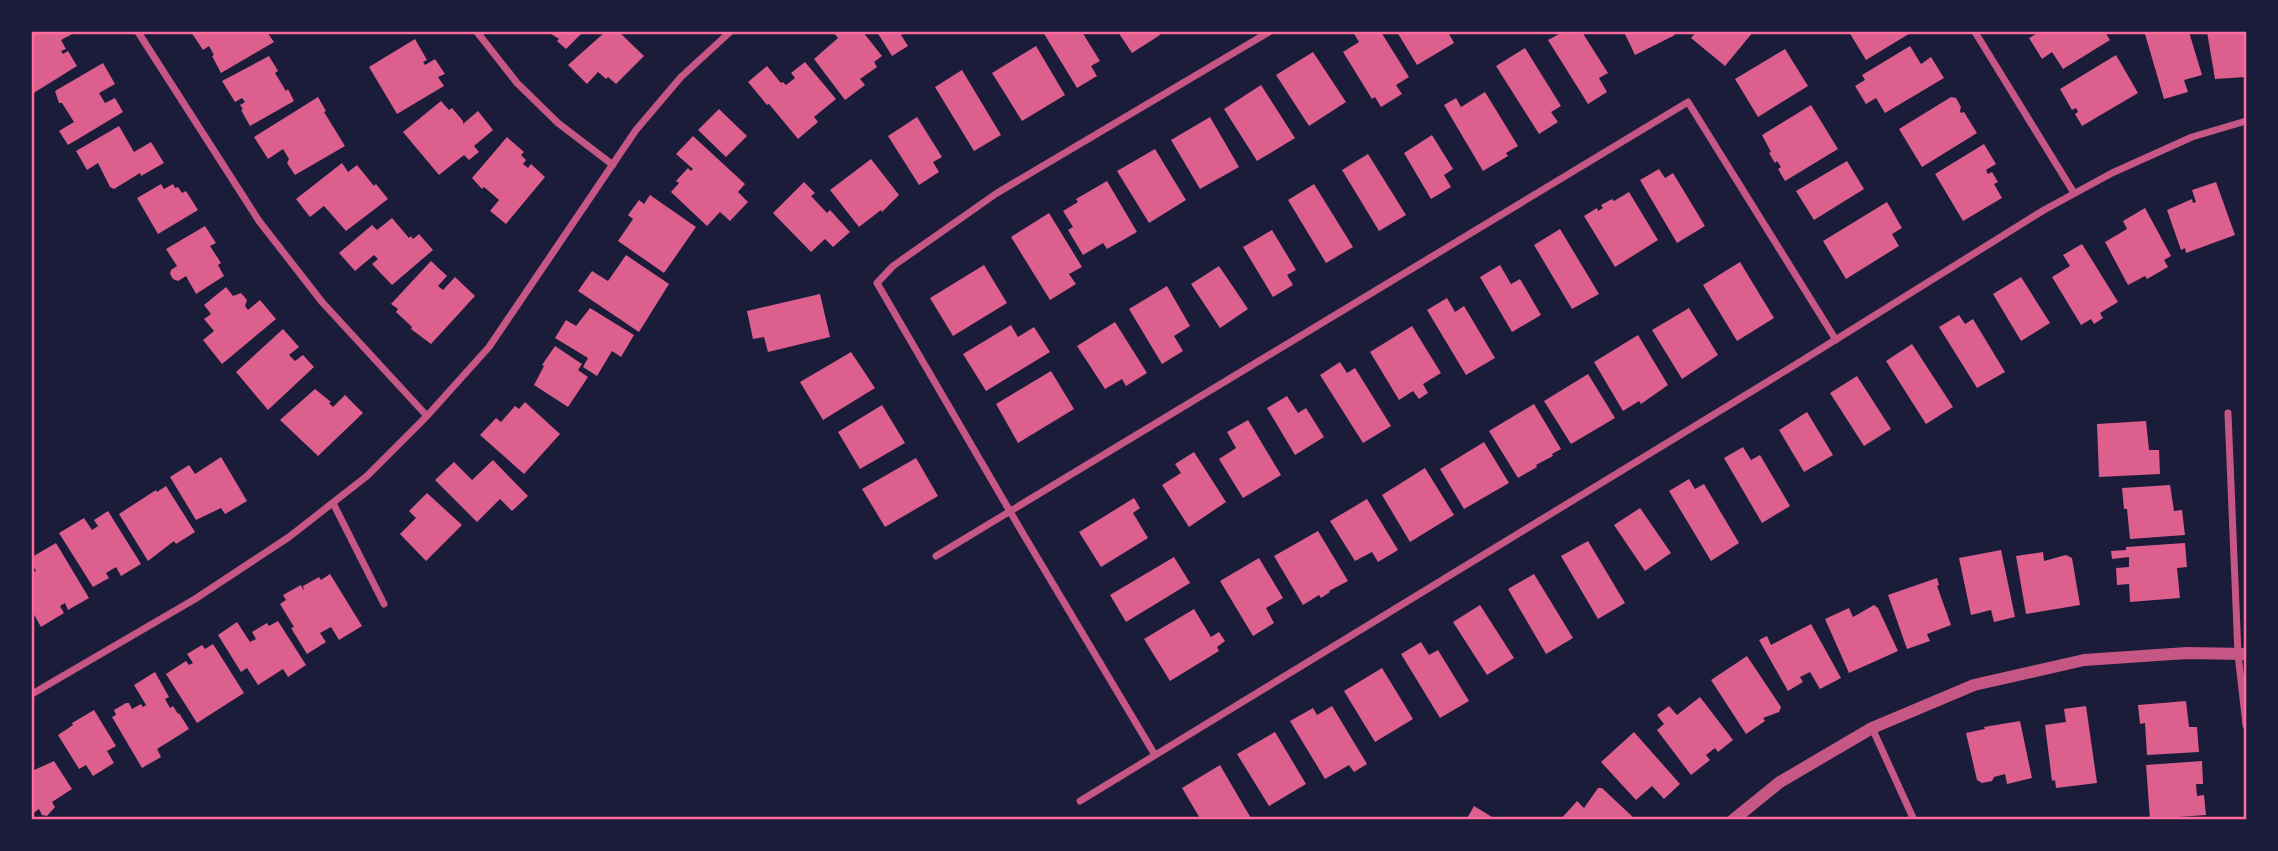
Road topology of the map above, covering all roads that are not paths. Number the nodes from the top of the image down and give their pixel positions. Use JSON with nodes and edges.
{"nodes":[{"id":1,"x":138,"y":32,"type":"edge"},
{"id":2,"x":477,"y":32,"type":"edge"},
{"id":3,"x":730,"y":32,"type":"edge"},
{"id":4,"x":1269,"y":32,"type":"edge"},
{"id":5,"x":1975,"y":32,"type":"edge"},
{"id":6,"x":2246,"y":121,"type":"edge"},
{"id":7,"x":613,"y":165,"type":"junction"},
{"id":8,"x":2074,"y":194,"type":"junction"},
{"id":9,"x":1836,"y":340,"type":"junction"},
{"id":10,"x":2228,"y":413,"type":"dead end"},
{"id":11,"x":427,"y":416,"type":"junction"},
{"id":12,"x":333,"y":503,"type":"junction"},
{"id":13,"x":1010,"y":511,"type":"junction"},
{"id":14,"x":936,"y":556,"type":"dead end"},
{"id":15,"x":384,"y":604,"type":"dead end"},
{"id":16,"x":2242,"y":654,"type":"edge"},
{"id":17,"x":32,"y":694,"type":"edge"},
{"id":18,"x":2246,"y":725,"type":"edge"},
{"id":19,"x":1871,"y":728,"type":"junction"},
{"id":20,"x":1155,"y":755,"type":"junction"},
{"id":21,"x":1080,"y":802,"type":"dead end"},
{"id":22,"x":1734,"y":820,"type":"edge"},
{"id":23,"x":1914,"y":820,"type":"edge"}],
"edges":[{"from":1,"to":11,"type":"street"},
{"from":2,"to":7,"type":"street"},
{"from":3,"to":7,"type":"street"},
{"from":4,"to":13,"type":"street"},
{"from":5,"to":8,"type":"street"},
{"from":6,"to":8,"type":"street"},
{"from":7,"to":11,"type":"street"},
{"from":8,"to":9,"type":"street"},
{"from":9,"to":13,"type":"street"},
{"from":9,"to":20,"type":"street"},
{"from":10,"to":16,"type":"street"},
{"from":11,"to":12,"type":"street"},
{"from":12,"to":15,"type":"street"},
{"from":12,"to":17,"type":"street"},
{"from":13,"to":14,"type":"street"},
{"from":13,"to":20,"type":"street"},
{"from":16,"to":18,"type":"street"},
{"from":16,"to":19,"type":"street"},
{"from":19,"to":22,"type":"street"},
{"from":19,"to":23,"type":"street"},
{"from":20,"to":21,"type":"street"}]}
